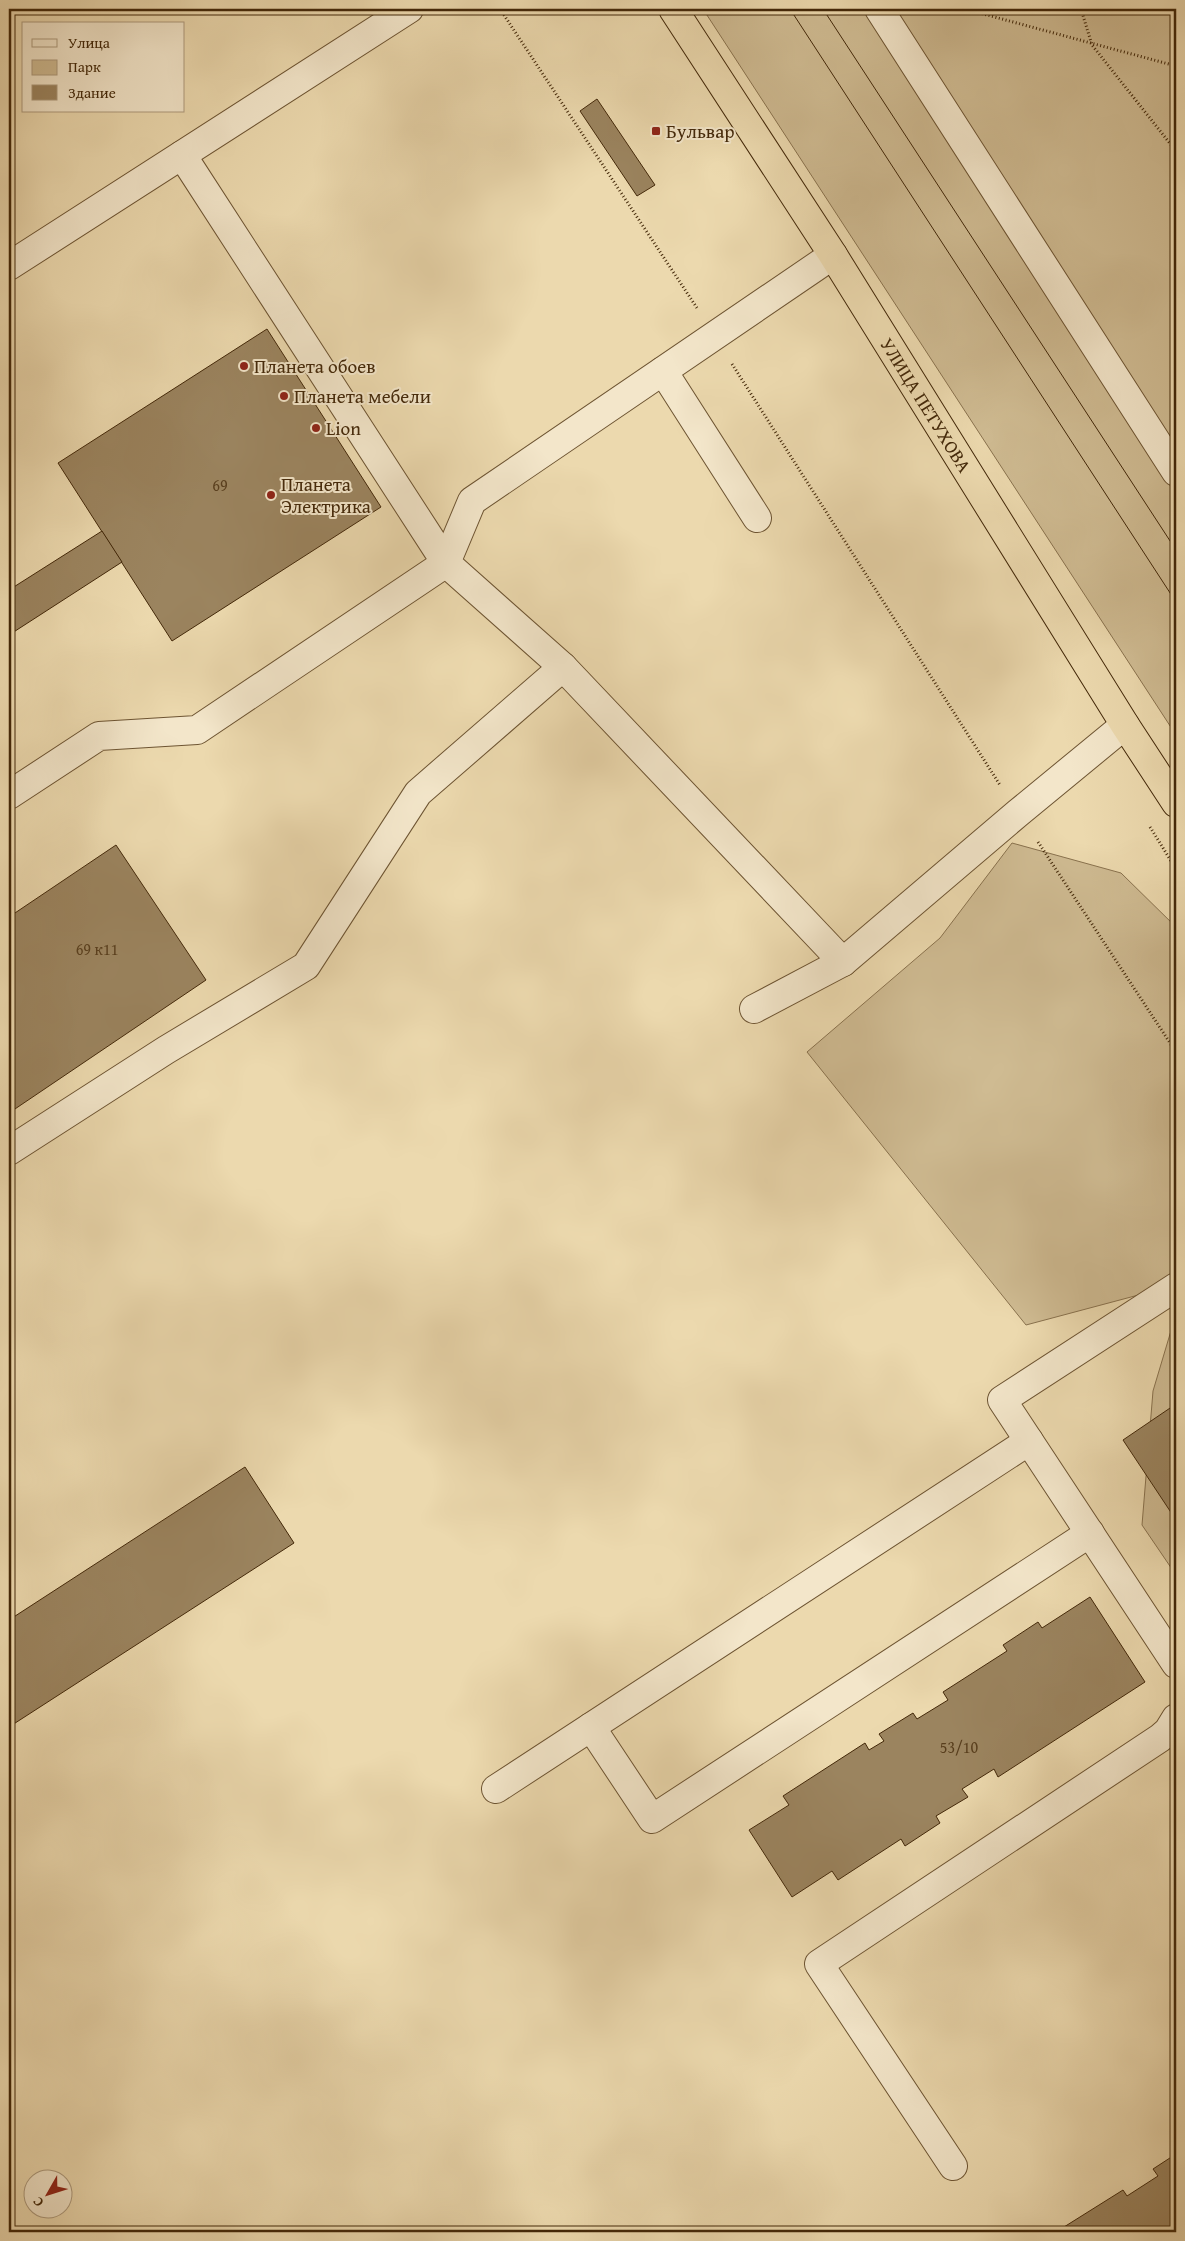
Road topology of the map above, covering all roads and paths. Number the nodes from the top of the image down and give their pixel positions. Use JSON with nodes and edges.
{"nodes":[{"id":1,"x":409,"y":9,"type":"edge"},
{"id":2,"x":500,"y":9,"type":"edge"},
{"id":3,"x":673,"y":9,"type":"edge"},
{"id":4,"x":879,"y":9,"type":"edge"},
{"id":5,"x":965,"y":9,"type":"edge"},
{"id":6,"x":1082,"y":9,"type":"edge"},
{"id":7,"x":1092,"y":45,"type":"junction"},
{"id":8,"x":1176,"y":66,"type":"edge"},
{"id":9,"x":1176,"y":151,"type":"edge"},
{"id":10,"x":182,"y":155,"type":"junction"},
{"id":11,"x":833,"y":255,"type":"junction"},
{"id":12,"x":9,"y":266,"type":"edge"},
{"id":13,"x":715,"y":336,"type":"junction"},
{"id":14,"x":663,"y":370,"type":"junction"},
{"id":15,"x":1176,"y":472,"type":"edge"},
{"id":16,"x":757,"y":518,"type":"dead end"},
{"id":17,"x":446,"y":563,"type":"junction"},
{"id":18,"x":563,"y":667,"type":"junction"},
{"id":19,"x":1125,"y":725,"type":"junction"},
{"id":20,"x":9,"y":795,"type":"edge"},
{"id":21,"x":1176,"y":803,"type":"edge"},
{"id":22,"x":1018,"y":813,"type":"junction"},
{"id":23,"x":843,"y":962,"type":"junction"},
{"id":24,"x":754,"y":1009,"type":"dead end"},
{"id":25,"x":1176,"y":1052,"type":"edge"},
{"id":26,"x":9,"y":1151,"type":"edge"},
{"id":27,"x":1176,"y":1287,"type":"edge"},
{"id":28,"x":1029,"y":1441,"type":"junction"},
{"id":29,"x":1090,"y":1533,"type":"junction"},
{"id":30,"x":1176,"y":1664,"type":"edge"},
{"id":31,"x":1176,"y":1718,"type":"edge"},
{"id":32,"x":591,"y":1727,"type":"junction"},
{"id":33,"x":496,"y":1789,"type":"dead end"},
{"id":34,"x":953,"y":2166,"type":"dead end"}],
"edges":[{"from":1,"to":10,"type":"street"},
{"from":2,"to":13,"type":"path"},
{"from":3,"to":11,"type":"highway","name":"УЛИЦА ПЕТУХОВА"},
{"from":4,"to":15,"type":"street"},
{"from":5,"to":7,"type":"path"},
{"from":6,"to":7,"type":"path"},
{"from":7,"to":8,"type":"path"},
{"from":7,"to":9,"type":"path"},
{"from":10,"to":12,"type":"street"},
{"from":10,"to":17,"type":"street"},
{"from":11,"to":13,"type":"street"},
{"from":11,"to":19,"type":"highway","name":"УЛИЦА ПЕТУХОВА"},
{"from":13,"to":14,"type":"street"},
{"from":13,"to":22,"type":"path"},
{"from":14,"to":16,"type":"street"},
{"from":14,"to":17,"type":"street"},
{"from":17,"to":18,"type":"street"},
{"from":17,"to":20,"type":"street"},
{"from":18,"to":23,"type":"street"},
{"from":18,"to":26,"type":"street"},
{"from":19,"to":21,"type":"highway","name":"УЛИЦА ПЕТУХОВА"},
{"from":19,"to":22,"type":"street"},
{"from":22,"to":23,"type":"street"},
{"from":22,"to":25,"type":"path"},
{"from":23,"to":24,"type":"street"},
{"from":27,"to":28,"type":"street"},
{"from":28,"to":29,"type":"street"},
{"from":28,"to":32,"type":"street"},
{"from":29,"to":30,"type":"street"},
{"from":29,"to":32,"type":"street"},
{"from":31,"to":34,"type":"street"},
{"from":32,"to":33,"type":"street"}]}
